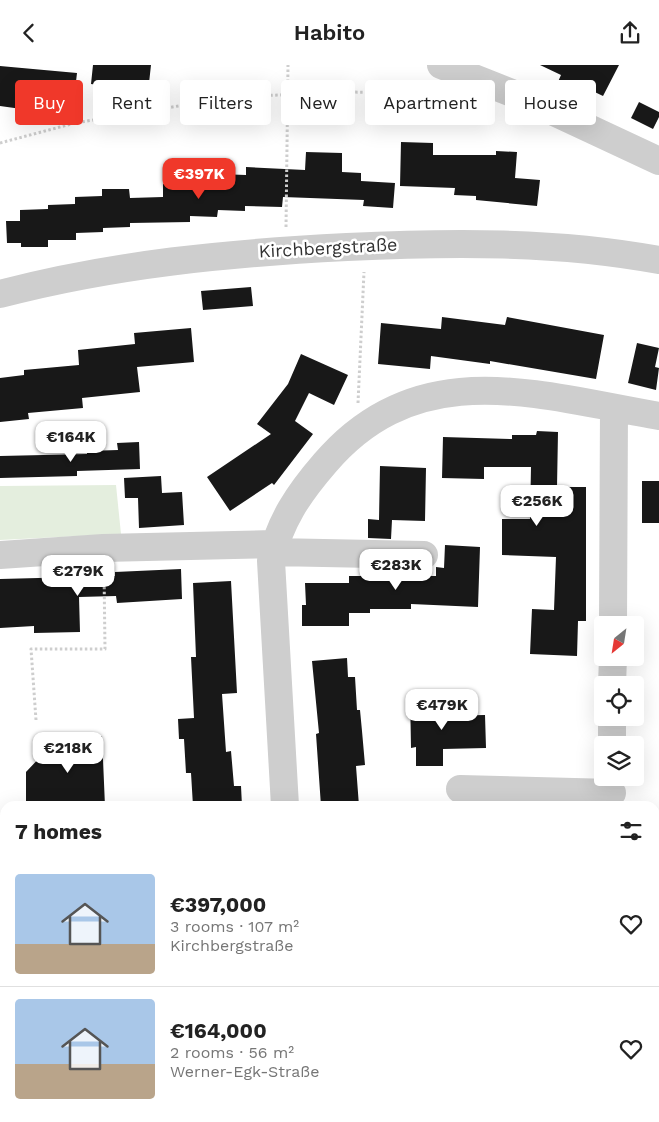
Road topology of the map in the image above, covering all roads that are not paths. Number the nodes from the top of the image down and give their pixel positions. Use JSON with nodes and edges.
{"nodes":[{"id":1,"x":450,"y":68,"type":"edge"},
{"id":2,"x":659,"y":161,"type":"edge"},
{"id":3,"x":659,"y":260,"type":"edge"},
{"id":4,"x":0,"y":294,"type":"edge"},
{"id":5,"x":614,"y":408,"type":"junction"},
{"id":6,"x":659,"y":416,"type":"edge"},
{"id":7,"x":274,"y":548,"type":"junction"},
{"id":8,"x":0,"y":555,"type":"edge"},
{"id":9,"x":424,"y":555,"type":"dead end"},
{"id":10,"x":613,"y":616,"type":"edge"},
{"id":11,"x":460,"y":789,"type":"dead end"},
{"id":12,"x":612,"y":792,"type":"edge"},
{"id":13,"x":285,"y":801,"type":"edge"}],
"edges":[{"from":1,"to":2,"type":"street"},
{"from":3,"to":4,"type":"street","name":"Kirchbergstraße"},
{"from":5,"to":6,"type":"street"},
{"from":5,"to":7,"type":"street"},
{"from":5,"to":10,"type":"street"},
{"from":7,"to":8,"type":"street"},
{"from":7,"to":9,"type":"street"},
{"from":7,"to":13,"type":"street"},
{"from":11,"to":12,"type":"street"}]}
